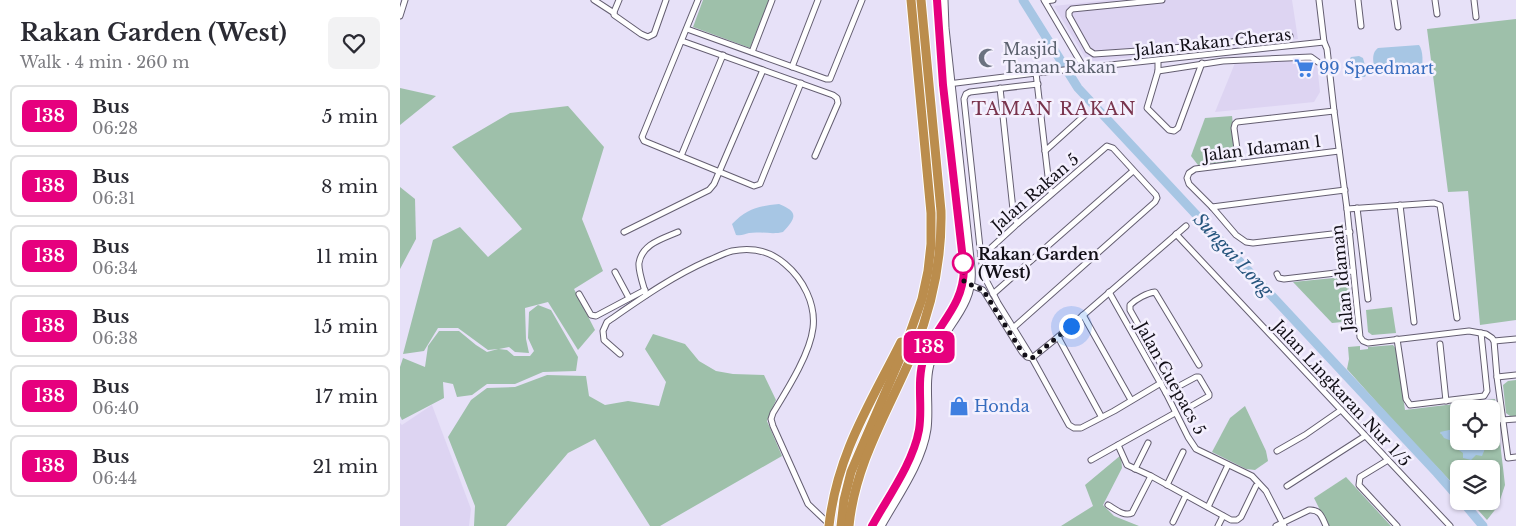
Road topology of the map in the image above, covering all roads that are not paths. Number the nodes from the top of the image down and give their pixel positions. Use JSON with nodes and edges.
{"nodes":[{"id":1,"x":405,"y":0,"type":"edge"},
{"id":2,"x":594,"y":0,"type":"edge"},
{"id":3,"x":619,"y":0,"type":"edge"},
{"id":4,"x":666,"y":0,"type":"edge"},
{"id":5,"x":698,"y":0,"type":"edge"},
{"id":6,"x":772,"y":0,"type":"edge"},
{"id":7,"x":818,"y":0,"type":"edge"},
{"id":8,"x":862,"y":0,"type":"edge"},
{"id":9,"x":906,"y":0,"type":"edge"},
{"id":10,"x":911,"y":0,"type":"edge"},
{"id":11,"x":921,"y":0,"type":"edge"},
{"id":12,"x":937,"y":0,"type":"edge"},
{"id":13,"x":944,"y":0,"type":"edge"},
{"id":14,"x":1044,"y":0,"type":"edge"},
{"id":15,"x":1053,"y":0,"type":"edge"},
{"id":16,"x":1162,"y":0,"type":"edge"},
{"id":17,"x":1319,"y":0,"type":"edge"},
{"id":18,"x":1358,"y":0,"type":"edge"},
{"id":19,"x":1394,"y":0,"type":"edge"},
{"id":20,"x":1435,"y":0,"type":"edge"},
{"id":21,"x":1474,"y":0,"type":"edge"},
{"id":22,"x":614,"y":13,"type":"junction"},
{"id":23,"x":1437,"y":14,"type":"dead end"},
{"id":24,"x":400,"y":16,"type":"edge"},
{"id":25,"x":1476,"y":17,"type":"dead end"},
{"id":26,"x":1361,"y":26,"type":"dead end"},
{"id":27,"x":1398,"y":27,"type":"dead end"},
{"id":28,"x":687,"y":28,"type":"junction"},
{"id":29,"x":914,"y":28,"type":"junction"},
{"id":30,"x":1290,"y":36,"type":"dead end"},
{"id":31,"x":1260,"y":38,"type":"junction"},
{"id":32,"x":682,"y":41,"type":"junction"},
{"id":33,"x":1324,"y":42,"type":"junction"},
{"id":34,"x":1289,"y":46,"type":"junction"},
{"id":35,"x":1254,"y":50,"type":"junction"},
{"id":36,"x":1262,"y":50,"type":"junction"},
{"id":37,"x":752,"y":52,"type":"junction"},
{"id":38,"x":723,"y":55,"type":"junction"},
{"id":39,"x":1291,"y":58,"type":"junction"},
{"id":40,"x":1255,"y":60,"type":"junction"},
{"id":41,"x":1158,"y":61,"type":"junction"},
{"id":42,"x":1318,"y":62,"type":"dead end"},
{"id":43,"x":1202,"y":63,"type":"junction"},
{"id":44,"x":792,"y":67,"type":"junction"},
{"id":45,"x":1079,"y":69,"type":"junction"},
{"id":46,"x":763,"y":70,"type":"junction"},
{"id":47,"x":1158,"y":71,"type":"junction"},
{"id":48,"x":1036,"y":73,"type":"junction"},
{"id":49,"x":801,"y":83,"type":"junction"},
{"id":50,"x":952,"y":84,"type":"junction"},
{"id":51,"x":1038,"y":84,"type":"junction"},
{"id":52,"x":943,"y":85,"type":"junction"},
{"id":53,"x":1000,"y":88,"type":"junction"},
{"id":54,"x":1334,"y":111,"type":"junction"},
{"id":55,"x":1086,"y":114,"type":"dead end"},
{"id":56,"x":1045,"y":151,"type":"junction"},
{"id":57,"x":1339,"y":151,"type":"junction"},
{"id":58,"x":681,"y":156,"type":"junction"},
{"id":59,"x":815,"y":156,"type":"dead end"},
{"id":60,"x":1239,"y":163,"type":"junction"},
{"id":61,"x":1133,"y":171,"type":"junction"},
{"id":62,"x":720,"y":172,"type":"junction"},
{"id":63,"x":1344,"y":190,"type":"junction"},
{"id":64,"x":1052,"y":193,"type":"junction"},
{"id":65,"x":1400,"y":205,"type":"junction"},
{"id":66,"x":1212,"y":207,"type":"junction"},
{"id":67,"x":1358,"y":208,"type":"junction"},
{"id":68,"x":1347,"y":209,"type":"junction"},
{"id":69,"x":1018,"y":223,"type":"junction"},
{"id":70,"x":1186,"y":226,"type":"dead end"},
{"id":71,"x":624,"y":232,"type":"dead end"},
{"id":72,"x":678,"y":232,"type":"dead end"},
{"id":73,"x":1350,"y":232,"type":"junction"},
{"id":74,"x":1176,"y":234,"type":"junction"},
{"id":75,"x":981,"y":257,"type":"junction"},
{"id":76,"x":1353,"y":271,"type":"junction"},
{"id":77,"x":615,"y":272,"type":"dead end"},
{"id":78,"x":1277,"y":274,"type":"dead end"},
{"id":79,"x":964,"y":282,"type":"junction"},
{"id":80,"x":971,"y":285,"type":"junction"},
{"id":81,"x":646,"y":292,"type":"junction"},
{"id":82,"x":1109,"y":292,"type":"junction"},
{"id":83,"x":579,"y":294,"type":"dead end"},
{"id":84,"x":993,"y":294,"type":"junction"},
{"id":85,"x":628,"y":298,"type":"junction"},
{"id":86,"x":922,"y":298,"type":"junction"},
{"id":87,"x":1368,"y":299,"type":"dead end"},
{"id":88,"x":1083,"y":315,"type":"junction"},
{"id":89,"x":1457,"y":318,"type":"dead end"},
{"id":90,"x":1414,"y":322,"type":"dead end"},
{"id":91,"x":1013,"y":328,"type":"junction"},
{"id":92,"x":1481,"y":333,"type":"junction"},
{"id":93,"x":1058,"y":337,"type":"junction"},
{"id":94,"x":1397,"y":339,"type":"junction"},
{"id":95,"x":1516,"y":339,"type":"edge"},
{"id":96,"x":1494,"y":342,"type":"junction"},
{"id":97,"x":1440,"y":344,"type":"dead end"},
{"id":98,"x":620,"y":354,"type":"dead end"},
{"id":99,"x":1032,"y":358,"type":"junction"},
{"id":100,"x":1199,"y":365,"type":"dead end"},
{"id":101,"x":1516,"y":375,"type":"edge"},
{"id":102,"x":1497,"y":377,"type":"junction"},
{"id":103,"x":1161,"y":383,"type":"junction"},
{"id":104,"x":1174,"y":388,"type":"junction"},
{"id":105,"x":1166,"y":394,"type":"junction"},
{"id":106,"x":1132,"y":400,"type":"junction"},
{"id":107,"x":1446,"y":400,"type":"junction"},
{"id":108,"x":1341,"y":410,"type":"junction"},
{"id":109,"x":1175,"y":413,"type":"junction"},
{"id":110,"x":1101,"y":416,"type":"junction"},
{"id":111,"x":1516,"y":419,"type":"edge"},
{"id":112,"x":1502,"y":420,"type":"junction"},
{"id":113,"x":1365,"y":436,"type":"junction"},
{"id":114,"x":1118,"y":444,"type":"junction"},
{"id":115,"x":1148,"y":444,"type":"dead end"},
{"id":116,"x":1183,"y":452,"type":"dead end"},
{"id":117,"x":1276,"y":452,"type":"dead end"},
{"id":118,"x":1516,"y":457,"type":"edge"},
{"id":119,"x":1091,"y":460,"type":"dead end"},
{"id":120,"x":1388,"y":460,"type":"junction"},
{"id":121,"x":1228,"y":465,"type":"junction"},
{"id":122,"x":1135,"y":469,"type":"junction"},
{"id":123,"x":1151,"y":476,"type":"junction"},
{"id":124,"x":1167,"y":485,"type":"junction"},
{"id":125,"x":1256,"y":486,"type":"dead end"},
{"id":126,"x":1287,"y":486,"type":"dead end"},
{"id":127,"x":1186,"y":495,"type":"junction"},
{"id":128,"x":1108,"y":505,"type":"dead end"},
{"id":129,"x":1208,"y":507,"type":"junction"},
{"id":130,"x":1223,"y":516,"type":"junction"},
{"id":131,"x":1173,"y":522,"type":"dead end"},
{"id":132,"x":1283,"y":524,"type":"edge"},
{"id":133,"x":829,"y":525,"type":"edge"},
{"id":134,"x":840,"y":526,"type":"edge"},
{"id":135,"x":849,"y":526,"type":"edge"},
{"id":136,"x":872,"y":526,"type":"edge"},
{"id":137,"x":881,"y":526,"type":"edge"},
{"id":138,"x":1218,"y":526,"type":"edge"},
{"id":139,"x":1276,"y":526,"type":"edge"},
{"id":140,"x":1326,"y":526,"type":"edge"},
{"id":141,"x":1397,"y":526,"type":"edge"},
{"id":142,"x":1450,"y":526,"type":"edge"}],
"edges":[{"from":1,"to":24,"type":"street"},
{"from":2,"to":22,"type":"street"},
{"from":3,"to":22,"type":"street"},
{"from":4,"to":22,"type":"street"},
{"from":5,"to":28,"type":"street"},
{"from":6,"to":37,"type":"street"},
{"from":7,"to":44,"type":"street"},
{"from":8,"to":44,"type":"street"},
{"from":9,"to":29,"type":"highway"},
{"from":10,"to":29,"type":"highway"},
{"from":11,"to":135,"type":"highway"},
{"from":12,"to":52,"type":"street"},
{"from":13,"to":50,"type":"street"},
{"from":14,"to":15,"type":"street"},
{"from":14,"to":45,"type":"street"},
{"from":16,"to":31,"type":"street"},
{"from":17,"to":33,"type":"street","name":"Jalan Idaman"},
{"from":18,"to":26,"type":"street"},
{"from":19,"to":27,"type":"street"},
{"from":20,"to":23,"type":"street"},
{"from":21,"to":25,"type":"street"},
{"from":28,"to":32,"type":"street"},
{"from":28,"to":37,"type":"street"},
{"from":29,"to":86,"type":"highway"},
{"from":30,"to":31,"type":"street"},
{"from":31,"to":36,"type":"street"},
{"from":32,"to":38,"type":"street"},
{"from":32,"to":58,"type":"street"},
{"from":33,"to":34,"type":"street","name":"Jalan Rakan Cheras"},
{"from":33,"to":54,"type":"street","name":"Jalan Idaman"},
{"from":34,"to":36,"type":"street","name":"Jalan Rakan Cheras"},
{"from":34,"to":39,"type":"street"},
{"from":35,"to":36,"type":"street","name":"Jalan Rakan Cheras"},
{"from":35,"to":40,"type":"street"},
{"from":35,"to":41,"type":"street","name":"Jalan Rakan Cheras"},
{"from":37,"to":44,"type":"street"},
{"from":38,"to":46,"type":"street"},
{"from":38,"to":58,"type":"street"},
{"from":39,"to":40,"type":"street"},
{"from":39,"to":42,"type":"street"},
{"from":40,"to":43,"type":"street"},
{"from":41,"to":45,"type":"street","name":"Jalan Rakan Cheras"},
{"from":41,"to":47,"type":"street"},
{"from":43,"to":47,"type":"street"},
{"from":43,"to":47,"type":"street"},
{"from":45,"to":48,"type":"street","name":"Jalan Rakan Cheras"},
{"from":46,"to":49,"type":"street"},
{"from":46,"to":62,"type":"street"},
{"from":48,"to":50,"type":"street","name":"Jalan Rakan Cheras"},
{"from":48,"to":51,"type":"street"},
{"from":49,"to":59,"type":"street"},
{"from":49,"to":62,"type":"street"},
{"from":50,"to":52,"type":"street","name":"Jalan Rakan Cheras"},
{"from":50,"to":80,"type":"street"},
{"from":51,"to":53,"type":"street"},
{"from":51,"to":56,"type":"street"},
{"from":52,"to":79,"type":"street"},
{"from":53,"to":69,"type":"street"},
{"from":53,"to":75,"type":"street"},
{"from":54,"to":57,"type":"street","name":"Jalan Idaman"},
{"from":54,"to":60,"type":"street"},
{"from":55,"to":56,"type":"street"},
{"from":56,"to":64,"type":"street"},
{"from":57,"to":60,"type":"street","name":"Jalan Idaman 1"},
{"from":57,"to":63,"type":"street","name":"Jalan Idaman"},
{"from":58,"to":62,"type":"street"},
{"from":60,"to":66,"type":"street","name":"Jalan Idaman 1"},
{"from":61,"to":64,"type":"street","name":"Jalan Rakan 5"},
{"from":61,"to":84,"type":"street"},
{"from":61,"to":91,"type":"street"},
{"from":62,"to":71,"type":"street"},
{"from":63,"to":66,"type":"street"},
{"from":63,"to":68,"type":"street","name":"Jalan Idaman"},
{"from":64,"to":69,"type":"street","name":"Jalan Rakan 5"},
{"from":65,"to":67,"type":"street"},
{"from":65,"to":89,"type":"street"},
{"from":65,"to":90,"type":"street"},
{"from":66,"to":73,"type":"street"},
{"from":67,"to":68,"type":"street"},
{"from":67,"to":87,"type":"street"},
{"from":68,"to":73,"type":"street","name":"Jalan Idaman"},
{"from":69,"to":75,"type":"street","name":"Jalan Rakan 5"},
{"from":70,"to":74,"type":"street"},
{"from":72,"to":81,"type":"street"},
{"from":73,"to":76,"type":"street","name":"Jalan Idaman"},
{"from":74,"to":82,"type":"street"},
{"from":74,"to":108,"type":"street","name":"Jalan Lingkaran Nur 1/5"},
{"from":75,"to":84,"type":"street"},
{"from":76,"to":78,"type":"street"},
{"from":76,"to":94,"type":"street","name":"Jalan Idaman"},
{"from":77,"to":85,"type":"street"},
{"from":79,"to":80,"type":"street"},
{"from":79,"to":136,"type":"street"},
{"from":80,"to":99,"type":"street"},
{"from":80,"to":137,"type":"street"},
{"from":81,"to":85,"type":"street"},
{"from":81,"to":98,"type":"street"},
{"from":81,"to":133,"type":"street"},
{"from":82,"to":88,"type":"street"},
{"from":82,"to":103,"type":"street","name":"Jalan Cuepacs 5"},
{"from":83,"to":85,"type":"street"},
{"from":84,"to":91,"type":"street"},
{"from":86,"to":133,"type":"highway"},
{"from":86,"to":134,"type":"highway"},
{"from":88,"to":93,"type":"street"},
{"from":88,"to":106,"type":"street"},
{"from":91,"to":99,"type":"street"},
{"from":92,"to":94,"type":"street","name":"Jalan Idaman"},
{"from":92,"to":96,"type":"street"},
{"from":92,"to":107,"type":"street"},
{"from":93,"to":99,"type":"street"},
{"from":93,"to":110,"type":"street"},
{"from":94,"to":107,"type":"street"},
{"from":95,"to":96,"type":"street"},
{"from":96,"to":102,"type":"street"},
{"from":97,"to":107,"type":"street"},
{"from":99,"to":110,"type":"street"},
{"from":100,"to":104,"type":"street"},
{"from":101,"to":102,"type":"street"},
{"from":102,"to":112,"type":"street"},
{"from":103,"to":105,"type":"street","name":"Jalan Cuepacs 5"},
{"from":103,"to":106,"type":"street"},
{"from":104,"to":104,"type":"street"},
{"from":104,"to":105,"type":"street"},
{"from":105,"to":109,"type":"street","name":"Jalan Cuepacs 5"},
{"from":106,"to":110,"type":"street"},
{"from":108,"to":113,"type":"street","name":"Jalan Lingkaran Nur 1/5"},
{"from":108,"to":117,"type":"street"},
{"from":109,"to":114,"type":"street"},
{"from":109,"to":121,"type":"street","name":"Jalan Cuepacs 5"},
{"from":111,"to":112,"type":"street"},
{"from":112,"to":118,"type":"street"},
{"from":113,"to":120,"type":"street","name":"Jalan Lingkaran Nur 1/5"},
{"from":113,"to":126,"type":"street"},
{"from":114,"to":119,"type":"street"},
{"from":114,"to":122,"type":"street"},
{"from":115,"to":122,"type":"street"},
{"from":116,"to":124,"type":"street"},
{"from":120,"to":141,"type":"street"},
{"from":120,"to":142,"type":"street","name":"Jalan Lingkaran Nur 1/5"},
{"from":121,"to":129,"type":"street"},
{"from":121,"to":132,"type":"street","name":"Jalan Cuepacs 5"},
{"from":122,"to":123,"type":"street"},
{"from":123,"to":124,"type":"street"},
{"from":123,"to":128,"type":"street"},
{"from":124,"to":127,"type":"street"},
{"from":125,"to":130,"type":"street"},
{"from":127,"to":129,"type":"street"},
{"from":127,"to":131,"type":"street"},
{"from":129,"to":130,"type":"street"},
{"from":130,"to":138,"type":"street"},
{"from":132,"to":139,"type":"street"},
{"from":132,"to":140,"type":"street"}]}
